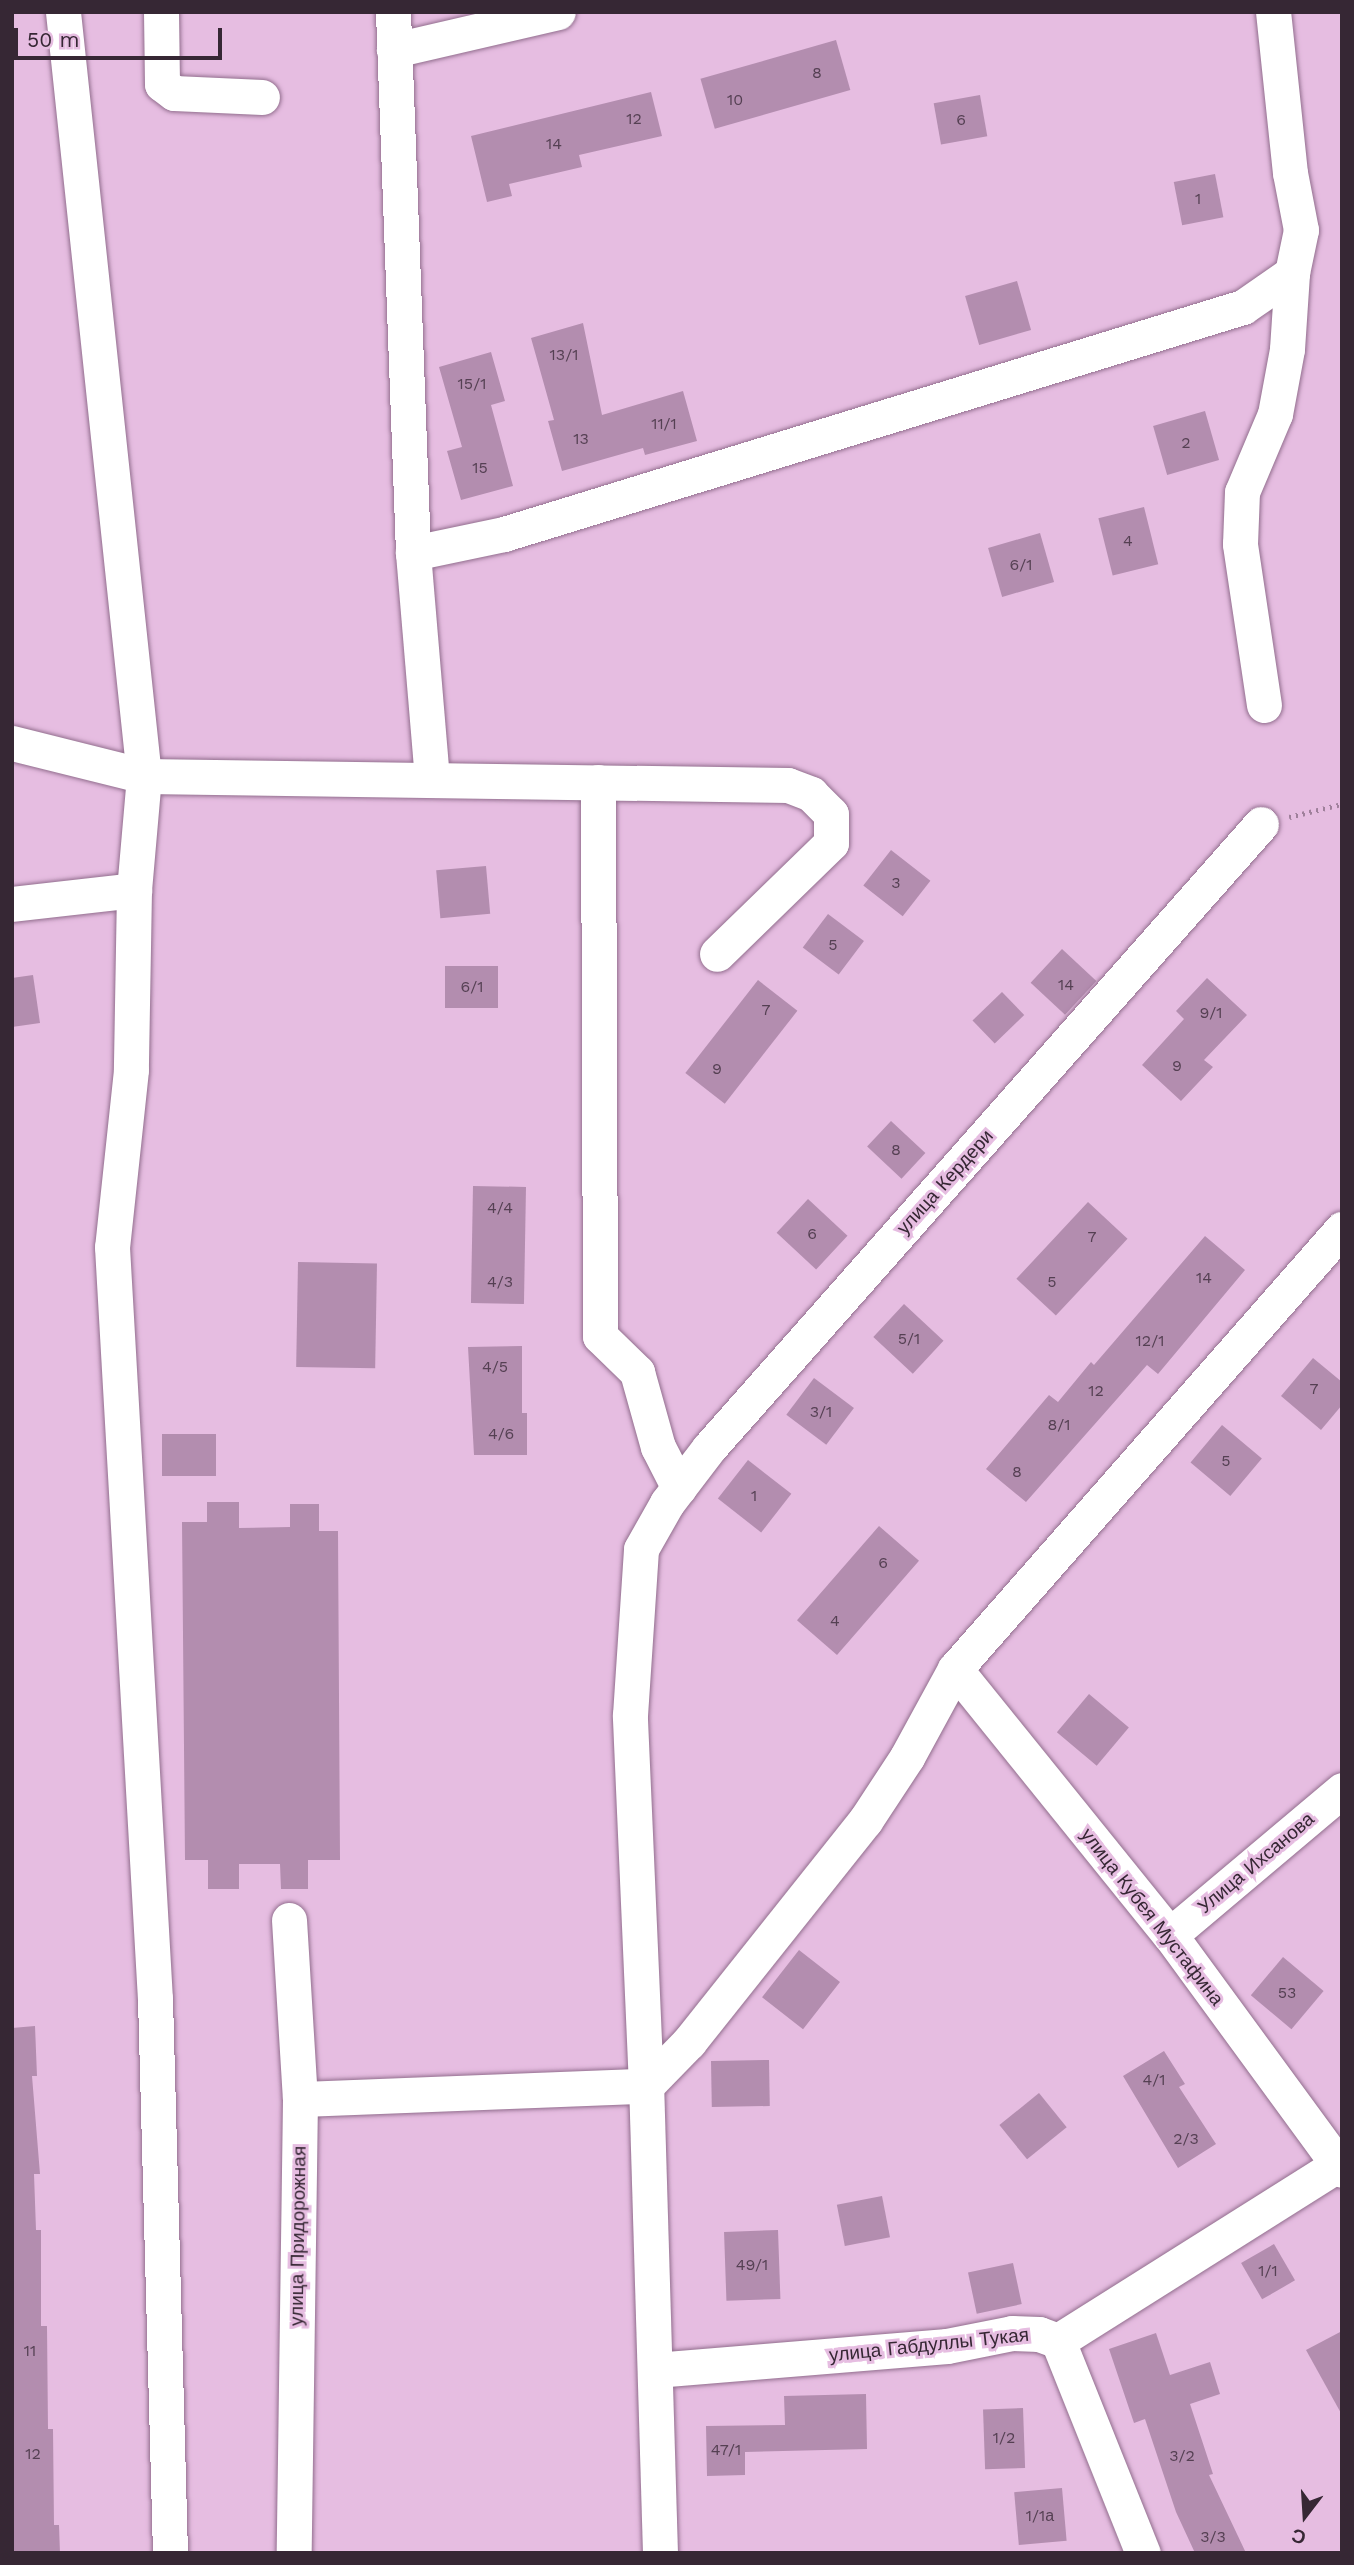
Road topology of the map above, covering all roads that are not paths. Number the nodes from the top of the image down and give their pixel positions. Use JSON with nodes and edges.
{"nodes":[{"id":1,"x":63,"y":12,"type":"edge"},
{"id":2,"x":161,"y":12,"type":"edge"},
{"id":3,"x":393,"y":12,"type":"edge"},
{"id":4,"x":558,"y":12,"type":"edge"},
{"id":5,"x":1273,"y":12,"type":"edge"},
{"id":6,"x":394,"y":50,"type":"junction"},
{"id":7,"x":262,"y":97,"type":"dead end"},
{"id":8,"x":1292,"y":273,"type":"junction"},
{"id":9,"x":413,"y":553,"type":"junction"},
{"id":10,"x":1264,"y":705,"type":"dead end"},
{"id":11,"x":12,"y":743,"type":"edge"},
{"id":12,"x":144,"y":776,"type":"junction"},
{"id":13,"x":432,"y":779,"type":"junction"},
{"id":14,"x":598,"y":782,"type":"junction"},
{"id":15,"x":1261,"y":824,"type":"road end"},
{"id":16,"x":134,"y":890,"type":"junction"},
{"id":17,"x":12,"y":904,"type":"edge"},
{"id":18,"x":718,"y":954,"type":"dead end"},
{"id":19,"x":1342,"y":1229,"type":"edge"},
{"id":20,"x":678,"y":1488,"type":"junction"},
{"id":21,"x":955,"y":1669,"type":"junction"},
{"id":22,"x":1342,"y":1790,"type":"edge"},
{"id":23,"x":289,"y":1920,"type":"dead end"},
{"id":24,"x":1170,"y":1935,"type":"junction"},
{"id":25,"x":646,"y":2086,"type":"junction"},
{"id":26,"x":300,"y":2099,"type":"junction"},
{"id":27,"x":1340,"y":2167,"type":"edge"},
{"id":28,"x":1058,"y":2341,"type":"junction"},
{"id":29,"x":654,"y":2370,"type":"junction"},
{"id":30,"x":170,"y":2553,"type":"edge"},
{"id":31,"x":294,"y":2553,"type":"edge"},
{"id":32,"x":660,"y":2553,"type":"edge"},
{"id":33,"x":1143,"y":2553,"type":"edge"}],
"edges":[{"from":1,"to":12,"type":"street"},
{"from":2,"to":7,"type":"street"},
{"from":3,"to":6,"type":"street"},
{"from":4,"to":6,"type":"street"},
{"from":5,"to":8,"type":"street"},
{"from":6,"to":9,"type":"street"},
{"from":8,"to":9,"type":"street"},
{"from":8,"to":10,"type":"street"},
{"from":9,"to":13,"type":"street"},
{"from":11,"to":12,"type":"street"},
{"from":12,"to":13,"type":"street"},
{"from":12,"to":16,"type":"street"},
{"from":13,"to":14,"type":"street"},
{"from":14,"to":18,"type":"street"},
{"from":14,"to":20,"type":"street"},
{"from":15,"to":20,"type":"street","name":"улица Кердери"},
{"from":16,"to":17,"type":"street"},
{"from":16,"to":30,"type":"street"},
{"from":19,"to":21,"type":"street"},
{"from":20,"to":25,"type":"street","name":"улица Кердери"},
{"from":21,"to":24,"type":"street","name":"улица Кубея Мустафина"},
{"from":21,"to":25,"type":"street"},
{"from":22,"to":24,"type":"street","name":"Улица Ихсанова"},
{"from":23,"to":26,"type":"street","name":"улица Придорожная"},
{"from":24,"to":27,"type":"street","name":"улица Кубея Мустафина"},
{"from":25,"to":26,"type":"street"},
{"from":25,"to":29,"type":"street"},
{"from":26,"to":31,"type":"street","name":"улица Придорожная"},
{"from":27,"to":28,"type":"street"},
{"from":28,"to":29,"type":"street","name":"улица Габдуллы Тукая"},
{"from":28,"to":33,"type":"street","name":"улица Габдуллы Тукая"},
{"from":29,"to":32,"type":"street"}]}
